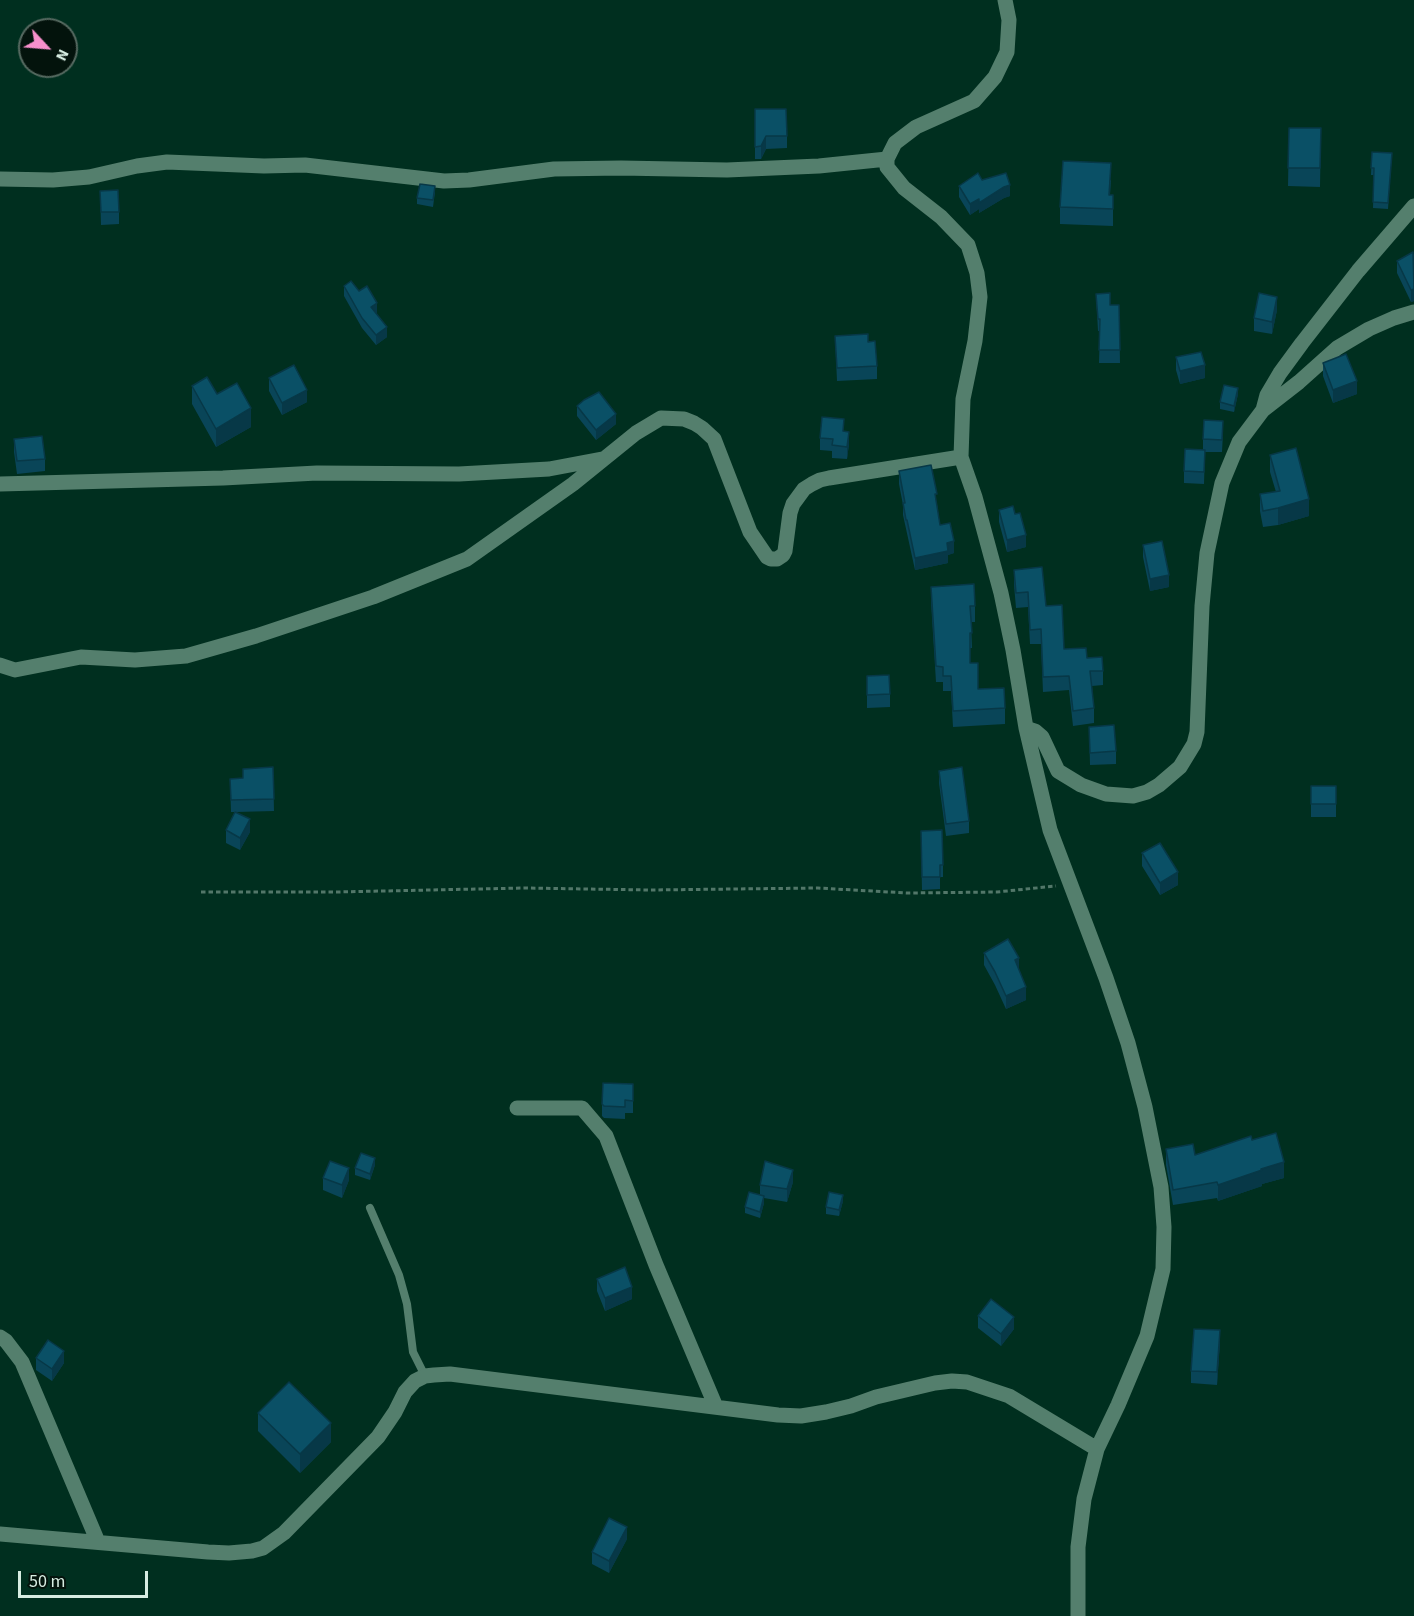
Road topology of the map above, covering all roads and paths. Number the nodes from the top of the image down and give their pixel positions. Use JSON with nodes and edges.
{"nodes":[{"id":1,"x":1005,"y":0,"type":"edge"},
{"id":2,"x":887,"y":159,"type":"junction"},
{"id":3,"x":0,"y":179,"type":"edge"},
{"id":4,"x":1414,"y":206,"type":"edge"},
{"id":5,"x":1414,"y":312,"type":"edge"},
{"id":6,"x":1263,"y":410,"type":"junction"},
{"id":7,"x":961,"y":457,"type":"junction"},
{"id":8,"x":605,"y":458,"type":"junction"},
{"id":9,"x":0,"y":484,"type":"edge"},
{"id":10,"x":0,"y":665,"type":"edge"},
{"id":11,"x":1026,"y":728,"type":"junction"},
{"id":12,"x":1070,"y":885,"type":"junction"},
{"id":13,"x":201,"y":892,"type":"dead end"},
{"id":14,"x":517,"y":1108,"type":"dead end"},
{"id":15,"x":370,"y":1208,"type":"dead end"},
{"id":16,"x":0,"y":1337,"type":"edge"},
{"id":17,"x":425,"y":1376,"type":"junction"},
{"id":18,"x":716,"y":1407,"type":"junction"},
{"id":19,"x":1097,"y":1449,"type":"junction"},
{"id":20,"x":0,"y":1534,"type":"edge"},
{"id":21,"x":98,"y":1542,"type":"junction"},
{"id":22,"x":1078,"y":1616,"type":"edge"}],
"edges":[{"from":1,"to":2,"type":"street"},
{"from":2,"to":3,"type":"street"},
{"from":2,"to":7,"type":"street"},
{"from":4,"to":6,"type":"street"},
{"from":5,"to":6,"type":"street"},
{"from":6,"to":11,"type":"street"},
{"from":7,"to":8,"type":"street"},
{"from":7,"to":11,"type":"street"},
{"from":8,"to":9,"type":"street"},
{"from":8,"to":10,"type":"street"},
{"from":11,"to":12,"type":"street"},
{"from":12,"to":13,"type":"path"},
{"from":12,"to":19,"type":"street"},
{"from":14,"to":18,"type":"street"},
{"from":15,"to":17,"type":"lane"},
{"from":16,"to":21,"type":"street"},
{"from":17,"to":18,"type":"street"},
{"from":17,"to":21,"type":"street"},
{"from":18,"to":19,"type":"street"},
{"from":19,"to":22,"type":"street"},
{"from":20,"to":21,"type":"street"}]}
